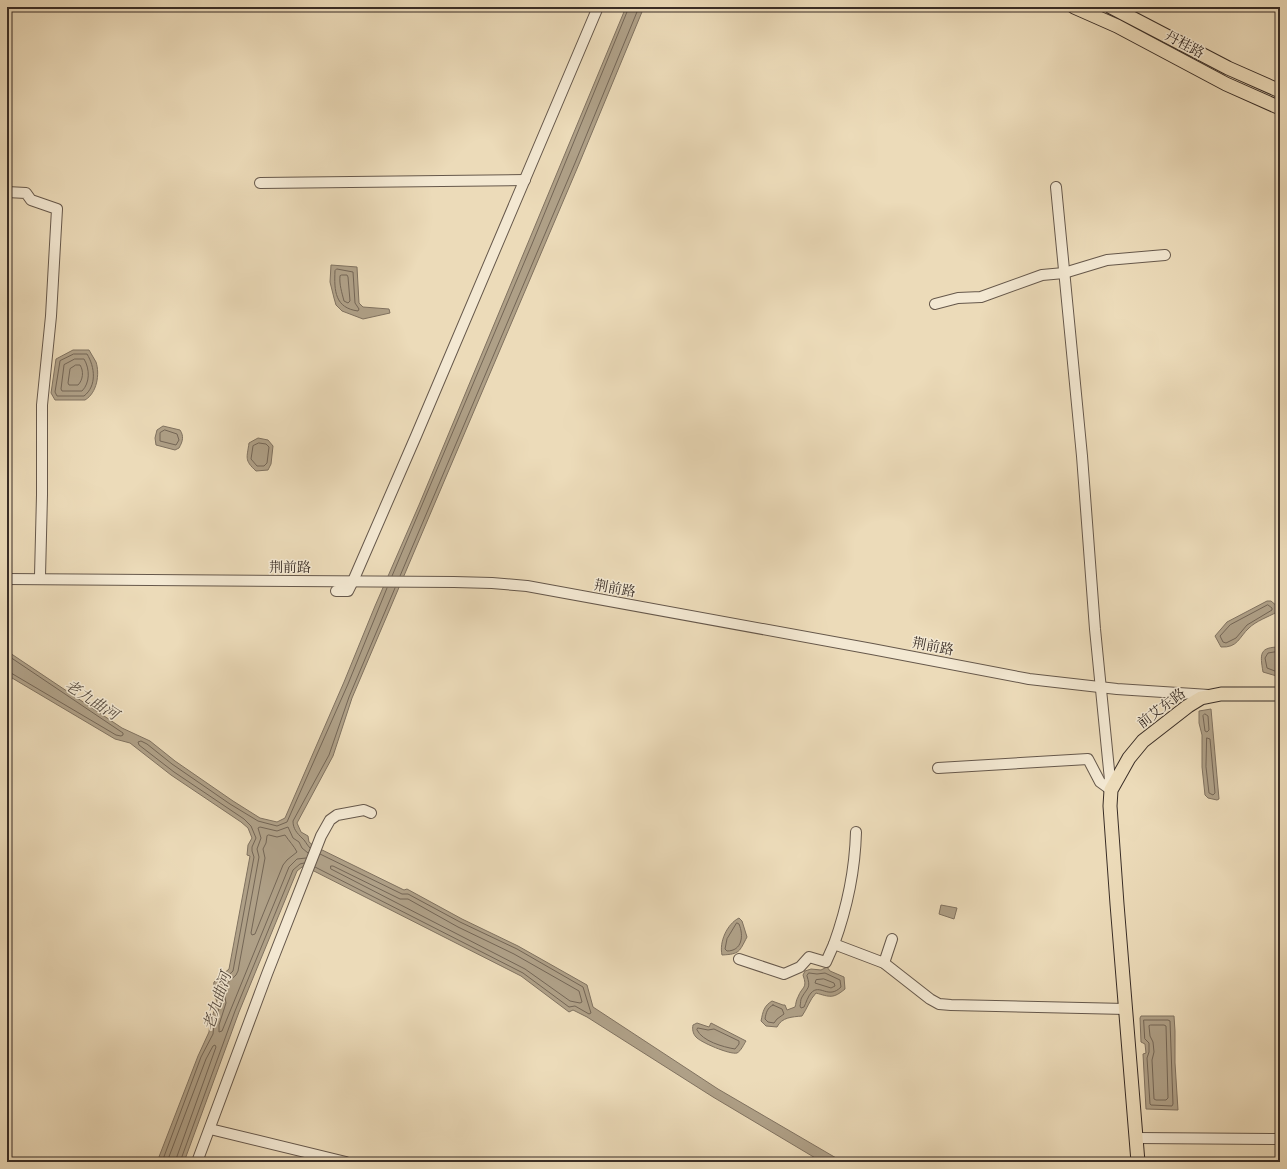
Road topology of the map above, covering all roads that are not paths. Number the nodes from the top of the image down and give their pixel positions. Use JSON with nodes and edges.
{"nodes":[{"id":1,"x":598,"y":7,"type":"edge"},
{"id":2,"x":1074,"y":7,"type":"edge"},
{"id":3,"x":1111,"y":7,"type":"edge"},
{"id":4,"x":1280,"y":91,"type":"edge"},
{"id":5,"x":1280,"y":108,"type":"edge"},
{"id":6,"x":525,"y":180,"type":"junction"},
{"id":7,"x":260,"y":183,"type":"dead end"},
{"id":8,"x":1056,"y":187,"type":"dead end"},
{"id":9,"x":7,"y":192,"type":"edge"},
{"id":10,"x":1164,"y":256,"type":"dead end"},
{"id":11,"x":1064,"y":273,"type":"junction"},
{"id":12,"x":935,"y":304,"type":"dead end"},
{"id":13,"x":40,"y":576,"type":"dead end"},
{"id":14,"x":7,"y":578,"type":"edge"},
{"id":15,"x":353,"y":581,"type":"junction"},
{"id":16,"x":336,"y":591,"type":"dead end"},
{"id":17,"x":1101,"y":687,"type":"junction"},
{"id":18,"x":1280,"y":694,"type":"edge"},
{"id":19,"x":1211,"y":695,"type":"junction"},
{"id":20,"x":938,"y":768,"type":"dead end"},
{"id":21,"x":1110,"y":790,"type":"junction"},
{"id":22,"x":371,"y":813,"type":"dead end"},
{"id":23,"x":856,"y":832,"type":"dead end"},
{"id":24,"x":892,"y":939,"type":"dead end"},
{"id":25,"x":834,"y":944,"type":"junction"},
{"id":26,"x":739,"y":959,"type":"dead end"},
{"id":27,"x":884,"y":963,"type":"junction"},
{"id":28,"x":1126,"y":1009,"type":"junction"},
{"id":29,"x":210,"y":1129,"type":"junction"},
{"id":30,"x":1136,"y":1138,"type":"junction"},
{"id":31,"x":1280,"y":1139,"type":"edge"},
{"id":32,"x":197,"y":1162,"type":"edge"},
{"id":33,"x":346,"y":1162,"type":"edge"},
{"id":34,"x":1138,"y":1162,"type":"edge"}],
"edges":[{"from":1,"to":6,"type":"street"},
{"from":2,"to":5,"type":"main road","name":"丹桂路"},
{"from":3,"to":4,"type":"main road","name":"丹桂路"},
{"from":6,"to":7,"type":"street"},
{"from":6,"to":15,"type":"street"},
{"from":8,"to":11,"type":"street"},
{"from":9,"to":13,"type":"street"},
{"from":10,"to":11,"type":"street"},
{"from":11,"to":12,"type":"street"},
{"from":11,"to":17,"type":"street"},
{"from":14,"to":15,"type":"street","name":"荆前路"},
{"from":15,"to":16,"type":"street"},
{"from":15,"to":17,"type":"street","name":"荆前路"},
{"from":17,"to":19,"type":"street","name":"荆前路"},
{"from":17,"to":21,"type":"street"},
{"from":18,"to":19,"type":"main road","name":"前艾东路"},
{"from":19,"to":21,"type":"main road","name":"前艾东路"},
{"from":20,"to":21,"type":"street"},
{"from":21,"to":28,"type":"main road"},
{"from":22,"to":29,"type":"street"},
{"from":23,"to":25,"type":"street"},
{"from":24,"to":27,"type":"street"},
{"from":25,"to":26,"type":"street"},
{"from":25,"to":27,"type":"street"},
{"from":27,"to":28,"type":"street"},
{"from":28,"to":30,"type":"main road"},
{"from":29,"to":32,"type":"street"},
{"from":29,"to":33,"type":"street"},
{"from":30,"to":31,"type":"street"},
{"from":30,"to":34,"type":"main road"}]}
